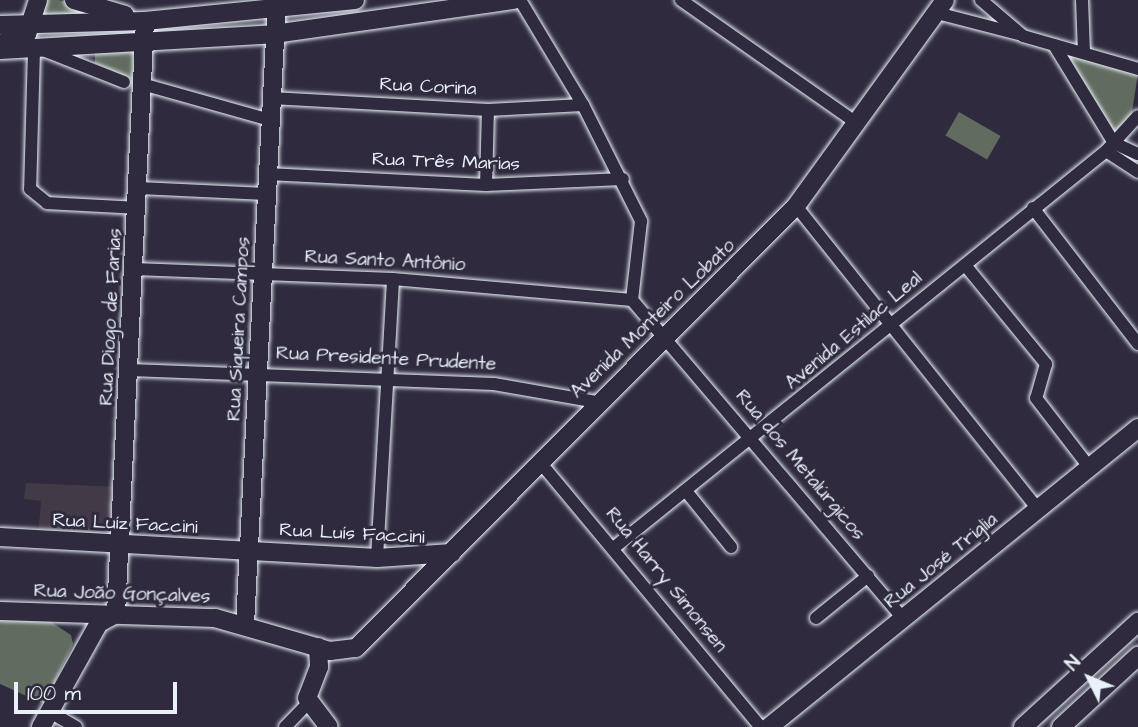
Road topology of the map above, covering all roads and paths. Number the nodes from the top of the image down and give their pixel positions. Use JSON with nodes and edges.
{"nodes":[{"id":1,"x":38,"y":0,"type":"edge"},
{"id":2,"x":74,"y":0,"type":"edge"},
{"id":3,"x":355,"y":0,"type":"edge"},
{"id":4,"x":514,"y":0,"type":"edge"},
{"id":5,"x":520,"y":0,"type":"edge"},
{"id":6,"x":681,"y":0,"type":"edge"},
{"id":7,"x":981,"y":0,"type":"edge"},
{"id":8,"x":1082,"y":0,"type":"edge"},
{"id":9,"x":276,"y":4,"type":"edge"},
{"id":10,"x":252,"y":5,"type":"edge"},
{"id":11,"x":459,"y":6,"type":"edge"},
{"id":12,"x":941,"y":7,"type":"edge"},
{"id":13,"x":145,"y":21,"type":"junction"},
{"id":14,"x":34,"y":22,"type":"junction"},
{"id":15,"x":0,"y":25,"type":"edge"},
{"id":16,"x":274,"y":34,"type":"junction"},
{"id":17,"x":1023,"y":36,"type":"junction"},
{"id":18,"x":145,"y":42,"type":"junction"},
{"id":19,"x":0,"y":43,"type":"edge"},
{"id":20,"x":1054,"y":45,"type":"junction"},
{"id":21,"x":97,"y":46,"type":"junction"},
{"id":22,"x":0,"y":50,"type":"edge"},
{"id":23,"x":37,"y":50,"type":"junction"},
{"id":24,"x":1084,"y":53,"type":"junction"},
{"id":25,"x":91,"y":69,"type":"junction"},
{"id":26,"x":1138,"y":69,"type":"edge"},
{"id":27,"x":133,"y":83,"type":"junction"},
{"id":28,"x":271,"y":98,"type":"junction"},
{"id":29,"x":583,"y":104,"type":"junction"},
{"id":30,"x":488,"y":110,"type":"junction"},
{"id":31,"x":1138,"y":116,"type":"edge"},
{"id":32,"x":270,"y":120,"type":"junction"},
{"id":33,"x":858,"y":124,"type":"junction"},
{"id":34,"x":1110,"y":147,"type":"junction"},
{"id":35,"x":1138,"y":154,"type":"edge"},
{"id":36,"x":1138,"y":172,"type":"edge"},
{"id":37,"x":267,"y":174,"type":"junction"},
{"id":38,"x":623,"y":179,"type":"junction"},
{"id":39,"x":486,"y":185,"type":"junction"},
{"id":40,"x":139,"y":188,"type":"junction"},
{"id":41,"x":266,"y":194,"type":"junction"},
{"id":42,"x":796,"y":206,"type":"junction"},
{"id":43,"x":138,"y":208,"type":"junction"},
{"id":44,"x":1033,"y":208,"type":"junction"},
{"id":45,"x":965,"y":265,"type":"junction"},
{"id":46,"x":134,"y":269,"type":"junction"},
{"id":47,"x":262,"y":273,"type":"junction"},
{"id":48,"x":393,"y":279,"type":"junction"},
{"id":49,"x":632,"y":300,"type":"junction"},
{"id":50,"x":892,"y":324,"type":"junction"},
{"id":51,"x":665,"y":340,"type":"junction"},
{"id":52,"x":1138,"y":344,"type":"edge"},
{"id":53,"x":130,"y":370,"type":"junction"},
{"id":54,"x":258,"y":371,"type":"junction"},
{"id":55,"x":387,"y":379,"type":"junction"},
{"id":56,"x":597,"y":402,"type":"junction"},
{"id":57,"x":1138,"y":428,"type":"edge"},
{"id":58,"x":755,"y":438,"type":"junction"},
{"id":59,"x":539,"y":461,"type":"junction"},
{"id":60,"x":1090,"y":468,"type":"junction"},
{"id":61,"x":685,"y":491,"type":"junction"},
{"id":62,"x":1039,"y":510,"type":"junction"},
{"id":63,"x":0,"y":537,"type":"edge"},
{"id":64,"x":120,"y":546,"type":"junction"},
{"id":65,"x":616,"y":546,"type":"junction"},
{"id":66,"x":731,"y":547,"type":"dead end"},
{"id":67,"x":249,"y":551,"type":"junction"},
{"id":68,"x":452,"y":553,"type":"junction"},
{"id":69,"x":377,"y":558,"type":"junction"},
{"id":70,"x":867,"y":576,"type":"junction"},
{"id":71,"x":0,"y":611,"type":"edge"},
{"id":72,"x":69,"y":612,"type":"junction"},
{"id":73,"x":116,"y":614,"type":"junction"},
{"id":74,"x":816,"y":618,"type":"dead end"},
{"id":75,"x":903,"y":618,"type":"junction"},
{"id":76,"x":1138,"y":622,"type":"edge"},
{"id":77,"x":245,"y":625,"type":"junction"},
{"id":78,"x":362,"y":644,"type":"joint"},
{"id":79,"x":318,"y":647,"type":"junction"},
{"id":80,"x":83,"y":653,"type":"junction"},
{"id":81,"x":1138,"y":656,"type":"edge"},
{"id":82,"x":309,"y":702,"type":"junction"},
{"id":83,"x":45,"y":719,"type":"edge"},
{"id":84,"x":76,"y":727,"type":"edge"},
{"id":85,"x":285,"y":727,"type":"edge"},
{"id":86,"x":329,"y":727,"type":"edge"},
{"id":87,"x":761,"y":727,"type":"edge"},
{"id":88,"x":769,"y":727,"type":"edge"},
{"id":89,"x":1023,"y":727,"type":"edge"},
{"id":90,"x":1061,"y":727,"type":"edge"}],
"edges":[{"from":1,"to":14,"type":"main road"},
{"from":2,"to":13,"type":"main road"},
{"from":3,"to":9,"type":"main road"},
{"from":4,"to":11,"type":"main road"},
{"from":5,"to":29,"type":"street"},
{"from":6,"to":33,"type":"street"},
{"from":7,"to":17,"type":"street"},
{"from":8,"to":24,"type":"street"},
{"from":9,"to":10,"type":"main road"},
{"from":9,"to":16,"type":"main road","name":"Rua Siqueira Campos"},
{"from":10,"to":13,"type":"main road"},
{"from":11,"to":16,"type":"main road"},
{"from":12,"to":17,"type":"street"},
{"from":12,"to":33,"type":"main road","name":"Avenida Monteiro Lobato"},
{"from":13,"to":14,"type":"main road"},
{"from":13,"to":18,"type":"main road","name":"Rua Diogo de Farias"},
{"from":14,"to":15,"type":"main road"},
{"from":14,"to":19,"type":"main road"},
{"from":16,"to":18,"type":"main road"},
{"from":16,"to":28,"type":"main road","name":"Rua Siqueira Campos"},
{"from":17,"to":20,"type":"street"},
{"from":18,"to":21,"type":"main road"},
{"from":18,"to":27,"type":"main road","name":"Rua Diogo de Farias"},
{"from":20,"to":24,"type":"street"},
{"from":20,"to":34,"type":"street"},
{"from":21,"to":23,"type":"main road"},
{"from":21,"to":25,"type":"street"},
{"from":22,"to":23,"type":"main road"},
{"from":23,"to":25,"type":"street"},
{"from":23,"to":43,"type":"street"},
{"from":24,"to":26,"type":"street"},
{"from":25,"to":27,"type":"street"},
{"from":27,"to":32,"type":"street"},
{"from":27,"to":40,"type":"main road","name":"Rua Diogo de Farias"},
{"from":28,"to":30,"type":"street","name":"Rua Corina"},
{"from":28,"to":32,"type":"main road","name":"Rua Siqueira Campos"},
{"from":29,"to":30,"type":"street","name":"Rua Corina"},
{"from":29,"to":38,"type":"street"},
{"from":30,"to":39,"type":"street"},
{"from":31,"to":34,"type":"street","name":"Avenida Estilac Leal"},
{"from":32,"to":37,"type":"main road","name":"Rua Siqueira Campos"},
{"from":33,"to":42,"type":"main road","name":"Avenida Monteiro Lobato"},
{"from":34,"to":35,"type":"street"},
{"from":34,"to":36,"type":"street"},
{"from":34,"to":44,"type":"street","name":"Avenida Estilac Leal"},
{"from":37,"to":39,"type":"street","name":"Rua Três Marias"},
{"from":37,"to":41,"type":"main road","name":"Rua Siqueira Campos"},
{"from":38,"to":39,"type":"street","name":"Rua Três Marias"},
{"from":38,"to":49,"type":"street"},
{"from":40,"to":41,"type":"street"},
{"from":40,"to":43,"type":"main road","name":"Rua Diogo de Farias"},
{"from":41,"to":47,"type":"main road","name":"Rua Siqueira Campos"},
{"from":42,"to":50,"type":"street"},
{"from":42,"to":51,"type":"main road","name":"Avenida Monteiro Lobato"},
{"from":43,"to":46,"type":"main road","name":"Rua Diogo de Farias"},
{"from":44,"to":45,"type":"street","name":"Avenida Estilac Leal"},
{"from":44,"to":52,"type":"street"},
{"from":45,"to":50,"type":"street","name":"Avenida Estilac Leal"},
{"from":45,"to":60,"type":"street"},
{"from":46,"to":47,"type":"street","name":"Rua Santo Antônio"},
{"from":46,"to":53,"type":"main road","name":"Rua Diogo de Farias"},
{"from":47,"to":48,"type":"street","name":"Rua Santo Antônio"},
{"from":47,"to":54,"type":"main road","name":"Rua Siqueira Campos"},
{"from":48,"to":49,"type":"street","name":"Rua Santo Antônio"},
{"from":48,"to":55,"type":"street"},
{"from":49,"to":51,"type":"street","name":"Rua dos Metalúrgicos"},
{"from":50,"to":58,"type":"street","name":"Avenida Estilac Leal"},
{"from":50,"to":62,"type":"street"},
{"from":51,"to":56,"type":"main road","name":"Avenida Monteiro Lobato"},
{"from":51,"to":58,"type":"street","name":"Rua dos Metalúrgicos"},
{"from":53,"to":54,"type":"street","name":"Rua Presidente Prudente"},
{"from":53,"to":64,"type":"main road","name":"Rua Diogo de Farias"},
{"from":54,"to":55,"type":"street","name":"Rua Presidente Prudente"},
{"from":54,"to":67,"type":"main road","name":"Rua Siqueira Campos"},
{"from":55,"to":56,"type":"street","name":"Rua Presidente Prudente"},
{"from":55,"to":69,"type":"street"},
{"from":56,"to":59,"type":"main road","name":"Avenida Monteiro Lobato"},
{"from":57,"to":60,"type":"main road","name":"Rua José Triglia"},
{"from":58,"to":61,"type":"street","name":"Avenida Estilac Leal"},
{"from":58,"to":70,"type":"street","name":"Rua dos Metalúrgicos"},
{"from":59,"to":65,"type":"street","name":"Rua Harry Simonsen"},
{"from":59,"to":68,"type":"main road","name":"Avenida Monteiro Lobato"},
{"from":60,"to":62,"type":"main road","name":"Rua José Triglia"},
{"from":61,"to":65,"type":"street","name":"Avenida Estilac Leal"},
{"from":61,"to":66,"type":"street"},
{"from":62,"to":75,"type":"main road","name":"Rua José Triglia"},
{"from":63,"to":64,"type":"main road","name":"Rua Luíz Faccini"},
{"from":64,"to":67,"type":"main road","name":"Rua Luíz Faccini"},
{"from":64,"to":73,"type":"main road","name":"Rua Diogo de Farias"},
{"from":65,"to":87,"type":"street","name":"Rua Harry Simonsen"},
{"from":67,"to":69,"type":"main road","name":"Rua Luís Faccini"},
{"from":67,"to":77,"type":"main road","name":"Rua Siqueira Campos"},
{"from":68,"to":69,"type":"main road","name":"Rua Luís Faccini"},
{"from":68,"to":78,"type":"main road","name":"Avenida Monteiro Lobato"},
{"from":70,"to":74,"type":"street"},
{"from":70,"to":75,"type":"street","name":"Rua dos Metalúrgicos"},
{"from":71,"to":72,"type":"main road","name":"Rua João Gonçalves"},
{"from":72,"to":73,"type":"main road","name":"Rua João Gonçalves"},
{"from":72,"to":80,"type":"main road"},
{"from":73,"to":77,"type":"main road","name":"Rua João Gonçalves"},
{"from":73,"to":80,"type":"main road"},
{"from":75,"to":88,"type":"main road","name":"Rua José Triglia"},
{"from":76,"to":89,"type":"main road"},
{"from":77,"to":79,"type":"main road","name":"Rua João Gonçalves"},
{"from":78,"to":79,"type":"main road","name":"Rua João Gonçalves"},
{"from":79,"to":82,"type":"main road"},
{"from":80,"to":83,"type":"main road"},
{"from":81,"to":90,"type":"main road"},
{"from":82,"to":85,"type":"street"},
{"from":82,"to":86,"type":"main road"},
{"from":83,"to":84,"type":"street"}]}
